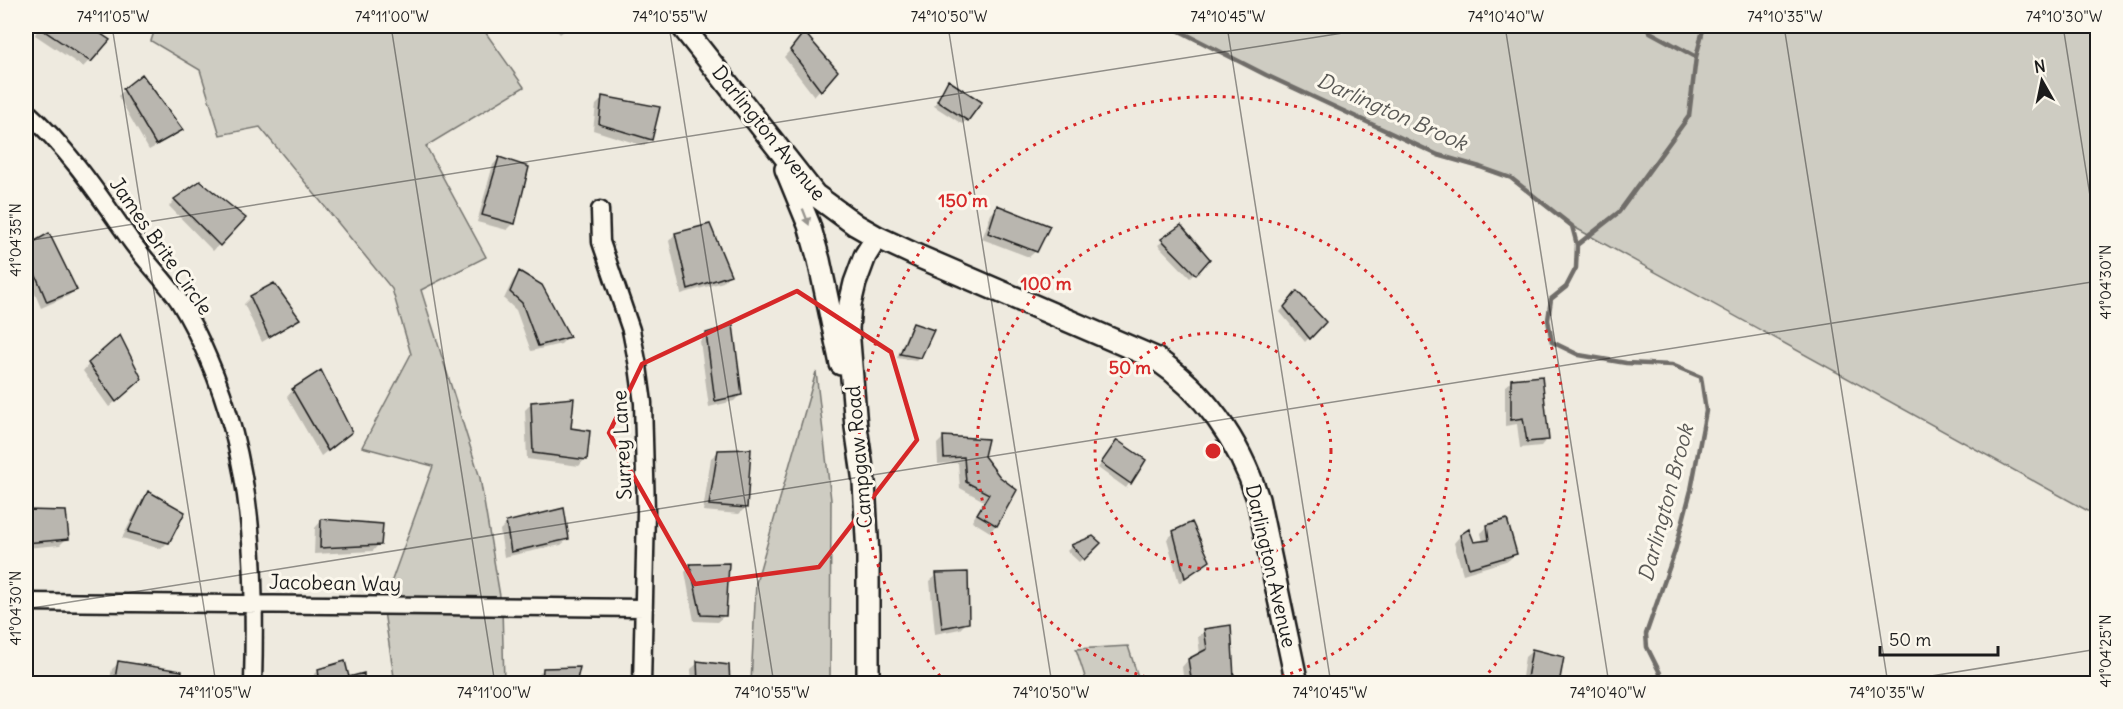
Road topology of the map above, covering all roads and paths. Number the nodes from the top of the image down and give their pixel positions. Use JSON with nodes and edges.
{"nodes":[{"id":1,"x":682,"y":26,"type":"edge"},
{"id":2,"x":26,"y":111,"type":"edge"},
{"id":3,"x":776,"y":144,"type":"junction"},
{"id":4,"x":600,"y":210,"type":"dead end"},
{"id":5,"x":877,"y":237,"type":"junction"},
{"id":6,"x":856,"y":428,"type":"junction"},
{"id":7,"x":26,"y":602,"type":"edge"},
{"id":8,"x":255,"y":603,"type":"junction"},
{"id":9,"x":644,"y":608,"type":"junction"},
{"id":10,"x":254,"y":684,"type":"edge"},
{"id":11,"x":642,"y":684,"type":"edge"},
{"id":12,"x":868,"y":684,"type":"edge"},
{"id":13,"x":1297,"y":684,"type":"edge"}],
"edges":[{"from":1,"to":3,"type":"main road","name":"Darlington Avenue"},
{"from":2,"to":8,"type":"street","name":"James Brite Circle"},
{"from":3,"to":5,"type":"main road","name":"Darlington Avenue"},
{"from":3,"to":6,"type":"main road","one_way":true},
{"from":4,"to":9,"type":"street","name":"Surrey Lane"},
{"from":5,"to":6,"type":"main road","name":"Campgaw Road"},
{"from":5,"to":13,"type":"main road","name":"Darlington Avenue"},
{"from":6,"to":12,"type":"main road","name":"Campgaw Road"},
{"from":7,"to":8,"type":"street","name":"Jacobean Way"},
{"from":8,"to":9,"type":"street","name":"Jacobean Way"},
{"from":8,"to":10,"type":"street","name":"James Brite Circle"},
{"from":9,"to":11,"type":"street","name":"Surrey Lane"}]}
